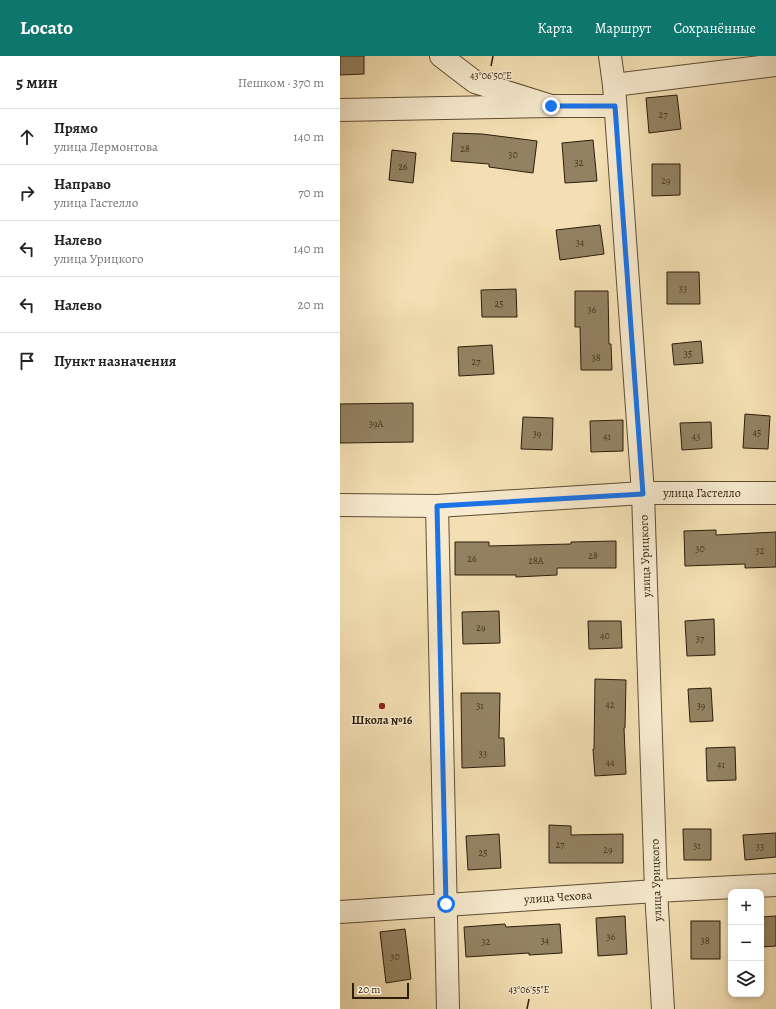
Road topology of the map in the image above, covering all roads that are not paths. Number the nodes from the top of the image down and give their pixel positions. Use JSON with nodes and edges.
{"nodes":[{"id":1,"x":441,"y":56,"type":"edge"},
{"id":2,"x":610,"y":56,"type":"edge"},
{"id":3,"x":776,"y":65,"type":"edge"},
{"id":4,"x":615,"y":95,"type":"junction"},
{"id":5,"x":551,"y":106,"type":"junction"},
{"id":6,"x":340,"y":110,"type":"edge"},
{"id":7,"x":776,"y":493,"type":"edge"},
{"id":8,"x":643,"y":494,"type":"junction"},
{"id":9,"x":340,"y":506,"type":"edge"},
{"id":10,"x":437,"y":506,"type":"junction"},
{"id":11,"x":776,"y":885,"type":"edge"},
{"id":12,"x":656,"y":891,"type":"junction"},
{"id":13,"x":446,"y":904,"type":"junction"},
{"id":14,"x":340,"y":912,"type":"edge"},
{"id":15,"x":448,"y":1009,"type":"edge"},
{"id":16,"x":663,"y":1009,"type":"edge"}],
"edges":[{"from":1,"to":5,"type":"street"},
{"from":2,"to":4,"type":"street","name":"улица Урицкого"},
{"from":3,"to":4,"type":"street"},
{"from":4,"to":5,"type":"street"},
{"from":4,"to":8,"type":"street","name":"улица Урицкого"},
{"from":5,"to":6,"type":"street"},
{"from":7,"to":8,"type":"street","name":"улица Гастелло"},
{"from":8,"to":10,"type":"street","name":"улица Гастелло"},
{"from":8,"to":12,"type":"street","name":"улица Урицкого"},
{"from":9,"to":10,"type":"street","name":"улица Гастелло"},
{"from":10,"to":13,"type":"street"},
{"from":11,"to":12,"type":"street","name":"улица Чехова"},
{"from":12,"to":13,"type":"street","name":"улица Чехова"},
{"from":12,"to":16,"type":"street","name":"улица Урицкого"},
{"from":13,"to":14,"type":"street","name":"улица Чехова"},
{"from":13,"to":15,"type":"street"}]}
